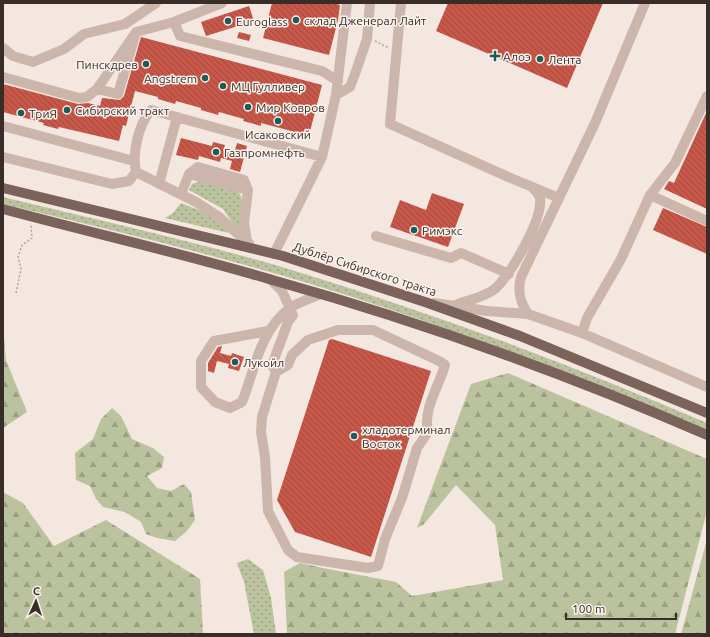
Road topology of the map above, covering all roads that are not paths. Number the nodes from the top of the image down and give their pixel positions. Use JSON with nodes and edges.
{"nodes":[{"id":1,"x":156,"y":3,"type":"edge"},
{"id":2,"x":222,"y":3,"type":"edge"},
{"id":3,"x":346,"y":3,"type":"edge"},
{"id":4,"x":370,"y":3,"type":"edge"},
{"id":5,"x":401,"y":3,"type":"edge"},
{"id":6,"x":645,"y":3,"type":"edge"},
{"id":7,"x":174,"y":22,"type":"junction"},
{"id":8,"x":136,"y":32,"type":"junction"},
{"id":9,"x":3,"y":48,"type":"edge"},
{"id":10,"x":3,"y":78,"type":"edge"},
{"id":11,"x":338,"y":81,"type":"junction"},
{"id":12,"x":97,"y":89,"type":"junction"},
{"id":13,"x":336,"y":95,"type":"junction"},
{"id":14,"x":707,"y":96,"type":"edge"},
{"id":15,"x":177,"y":117,"type":"junction"},
{"id":16,"x":3,"y":126,"type":"edge"},
{"id":17,"x":3,"y":157,"type":"edge"},
{"id":18,"x":322,"y":157,"type":"junction"},
{"id":19,"x":134,"y":161,"type":"junction"},
{"id":20,"x":136,"y":172,"type":"junction"},
{"id":21,"x":159,"y":184,"type":"junction"},
{"id":22,"x":3,"y":188,"type":"edge"},
{"id":23,"x":534,"y":188,"type":"junction"},
{"id":24,"x":181,"y":194,"type":"junction"},
{"id":25,"x":650,"y":195,"type":"junction"},
{"id":26,"x":559,"y":198,"type":"junction"},
{"id":27,"x":3,"y":209,"type":"edge"},
{"id":28,"x":707,"y":221,"type":"edge"},
{"id":29,"x":376,"y":236,"type":"dead end"},
{"id":30,"x":247,"y":242,"type":"junction"},
{"id":31,"x":259,"y":250,"type":"junction"},
{"id":32,"x":274,"y":254,"type":"junction"},
{"id":33,"x":509,"y":274,"type":"junction"},
{"id":34,"x":270,"y":279,"type":"junction"},
{"id":35,"x":321,"y":294,"type":"junction"},
{"id":36,"x":425,"y":302,"type":"junction"},
{"id":37,"x":454,"y":305,"type":"junction"},
{"id":38,"x":290,"y":308,"type":"junction"},
{"id":39,"x":528,"y":314,"type":"junction"},
{"id":40,"x":268,"y":331,"type":"junction"},
{"id":41,"x":582,"y":333,"type":"junction"},
{"id":42,"x":276,"y":372,"type":"junction"},
{"id":43,"x":707,"y":387,"type":"edge"},
{"id":44,"x":707,"y":414,"type":"edge"},
{"id":45,"x":707,"y":435,"type":"edge"}],
"edges":[{"from":1,"to":9,"type":"lane"},
{"from":2,"to":7,"type":"lane"},
{"from":3,"to":11,"type":"lane"},
{"from":4,"to":13,"type":"lane"},
{"from":5,"to":23,"type":"lane"},
{"from":6,"to":26,"type":"lane"},
{"from":7,"to":8,"type":"lane"},
{"from":7,"to":11,"type":"lane"},
{"from":8,"to":12,"type":"lane"},
{"from":8,"to":12,"type":"lane"},
{"from":10,"to":12,"type":"lane"},
{"from":11,"to":13,"type":"lane"},
{"from":13,"to":18,"type":"lane"},
{"from":14,"to":25,"type":"lane"},
{"from":15,"to":18,"type":"lane"},
{"from":15,"to":19,"type":"lane"},
{"from":15,"to":21,"type":"lane"},
{"from":16,"to":19,"type":"lane"},
{"from":17,"to":20,"type":"lane"},
{"from":18,"to":32,"type":"lane"},
{"from":19,"to":20,"type":"lane"},
{"from":20,"to":21,"type":"lane"},
{"from":21,"to":24,"type":"lane"},
{"from":22,"to":31,"type":"main road","name":"Дублёр Сибирского тракта"},
{"from":23,"to":26,"type":"lane"},
{"from":23,"to":33,"type":"lane"},
{"from":24,"to":30,"type":"lane"},
{"from":24,"to":30,"type":"lane"},
{"from":25,"to":28,"type":"lane"},
{"from":25,"to":41,"type":"lane"},
{"from":26,"to":39,"type":"lane"},
{"from":27,"to":34,"type":"main road"},
{"from":29,"to":33,"type":"lane"},
{"from":30,"to":31,"type":"lane"},
{"from":31,"to":32,"type":"main road","name":"Дублёр Сибирского тракта"},
{"from":32,"to":36,"type":"main road","name":"Дублёр Сибирского тракта"},
{"from":33,"to":37,"type":"lane"},
{"from":34,"to":35,"type":"main road"},
{"from":34,"to":38,"type":"lane"},
{"from":35,"to":38,"type":"lane"},
{"from":35,"to":45,"type":"main road"},
{"from":36,"to":37,"type":"lane"},
{"from":36,"to":44,"type":"main road","name":"Дублёр Сибирского тракта"},
{"from":37,"to":39,"type":"lane"},
{"from":38,"to":40,"type":"lane"},
{"from":38,"to":42,"type":"lane"},
{"from":39,"to":41,"type":"lane"},
{"from":40,"to":40,"type":"lane"},
{"from":41,"to":43,"type":"lane"},
{"from":42,"to":42,"type":"lane"}]}
